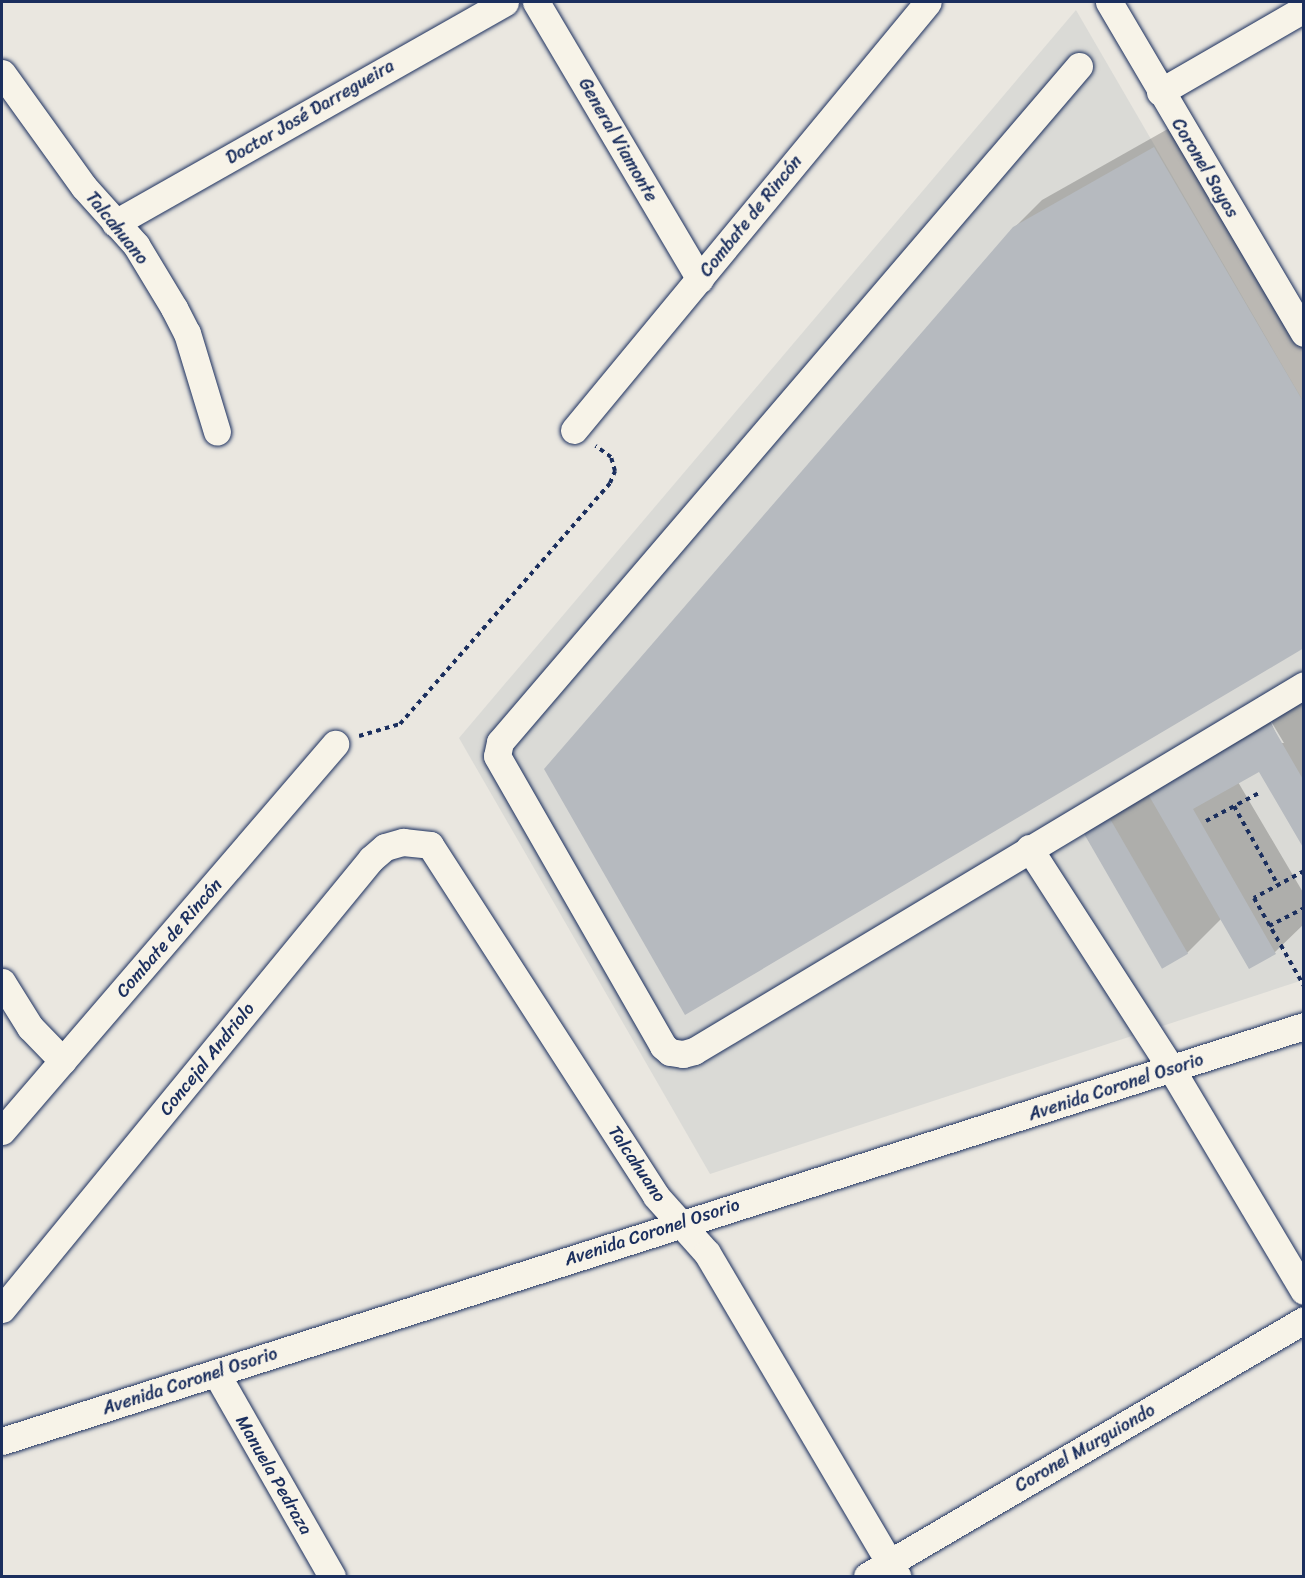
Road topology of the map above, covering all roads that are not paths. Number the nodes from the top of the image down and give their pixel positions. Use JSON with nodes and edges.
{"nodes":[{"id":1,"x":505,"y":2,"type":"edge"},
{"id":2,"x":536,"y":2,"type":"edge"},
{"id":3,"x":928,"y":2,"type":"edge"},
{"id":4,"x":1109,"y":2,"type":"edge"},
{"id":5,"x":1304,"y":9,"type":"edge"},
{"id":6,"x":1079,"y":66,"type":"dead end"},
{"id":7,"x":2,"y":73,"type":"edge"},
{"id":8,"x":1160,"y":92,"type":"junction"},
{"id":9,"x":116,"y":223,"type":"junction"},
{"id":10,"x":700,"y":279,"type":"junction"},
{"id":11,"x":1304,"y":333,"type":"edge"},
{"id":12,"x":574,"y":430,"type":"road end"},
{"id":13,"x":217,"y":432,"type":"dead end"},
{"id":14,"x":1304,"y":685,"type":"edge"},
{"id":15,"x":335,"y":744,"type":"road end"},
{"id":16,"x":430,"y":845,"type":"joint"},
{"id":17,"x":1029,"y":848,"type":"junction"},
{"id":18,"x":2,"y":982,"type":"edge"},
{"id":19,"x":1304,"y":1026,"type":"edge"},
{"id":20,"x":63,"y":1061,"type":"junction"},
{"id":21,"x":1172,"y":1070,"type":"junction"},
{"id":22,"x":2,"y":1131,"type":"edge"},
{"id":23,"x":679,"y":1223,"type":"junction"},
{"id":24,"x":1304,"y":1291,"type":"edge"},
{"id":25,"x":2,"y":1309,"type":"edge"},
{"id":26,"x":1304,"y":1320,"type":"edge"},
{"id":27,"x":216,"y":1373,"type":"junction"},
{"id":28,"x":2,"y":1441,"type":"edge"},
{"id":29,"x":884,"y":1572,"type":"edge"},
{"id":30,"x":332,"y":1576,"type":"edge"}],
"edges":[{"from":1,"to":9,"type":"street","name":"Doctor José Darregueira"},
{"from":2,"to":10,"type":"street","name":"General Viamonte"},
{"from":3,"to":10,"type":"street","name":"Combate de Rincón"},
{"from":4,"to":8,"type":"street","name":"Coronel Sayos"},
{"from":5,"to":8,"type":"street"},
{"from":6,"to":17,"type":"street"},
{"from":7,"to":9,"type":"street","name":"Talcahuano"},
{"from":8,"to":11,"type":"street","name":"Coronel Sayos"},
{"from":9,"to":13,"type":"street","name":"Talcahuano"},
{"from":10,"to":12,"type":"street","name":"Combate de Rincón"},
{"from":14,"to":17,"type":"street"},
{"from":15,"to":20,"type":"street","name":"Combate de Rincón"},
{"from":16,"to":23,"type":"street","name":"Talcahuano"},
{"from":16,"to":25,"type":"street","name":"Concejal Andriolo"},
{"from":17,"to":21,"type":"street"},
{"from":18,"to":20,"type":"street"},
{"from":19,"to":21,"type":"street","name":"Avenida Coronel Osorio"},
{"from":20,"to":22,"type":"street","name":"Combate de Rincón"},
{"from":21,"to":23,"type":"street","name":"Avenida Coronel Osorio"},
{"from":21,"to":24,"type":"street"},
{"from":23,"to":27,"type":"street","name":"Avenida Coronel Osorio"},
{"from":23,"to":29,"type":"street","name":"Talcahuano"},
{"from":26,"to":29,"type":"street","name":"Coronel Murguiondo"},
{"from":27,"to":28,"type":"street","name":"Avenida Coronel Osorio"},
{"from":27,"to":30,"type":"street","name":"Manuela Pedraza"}]}
